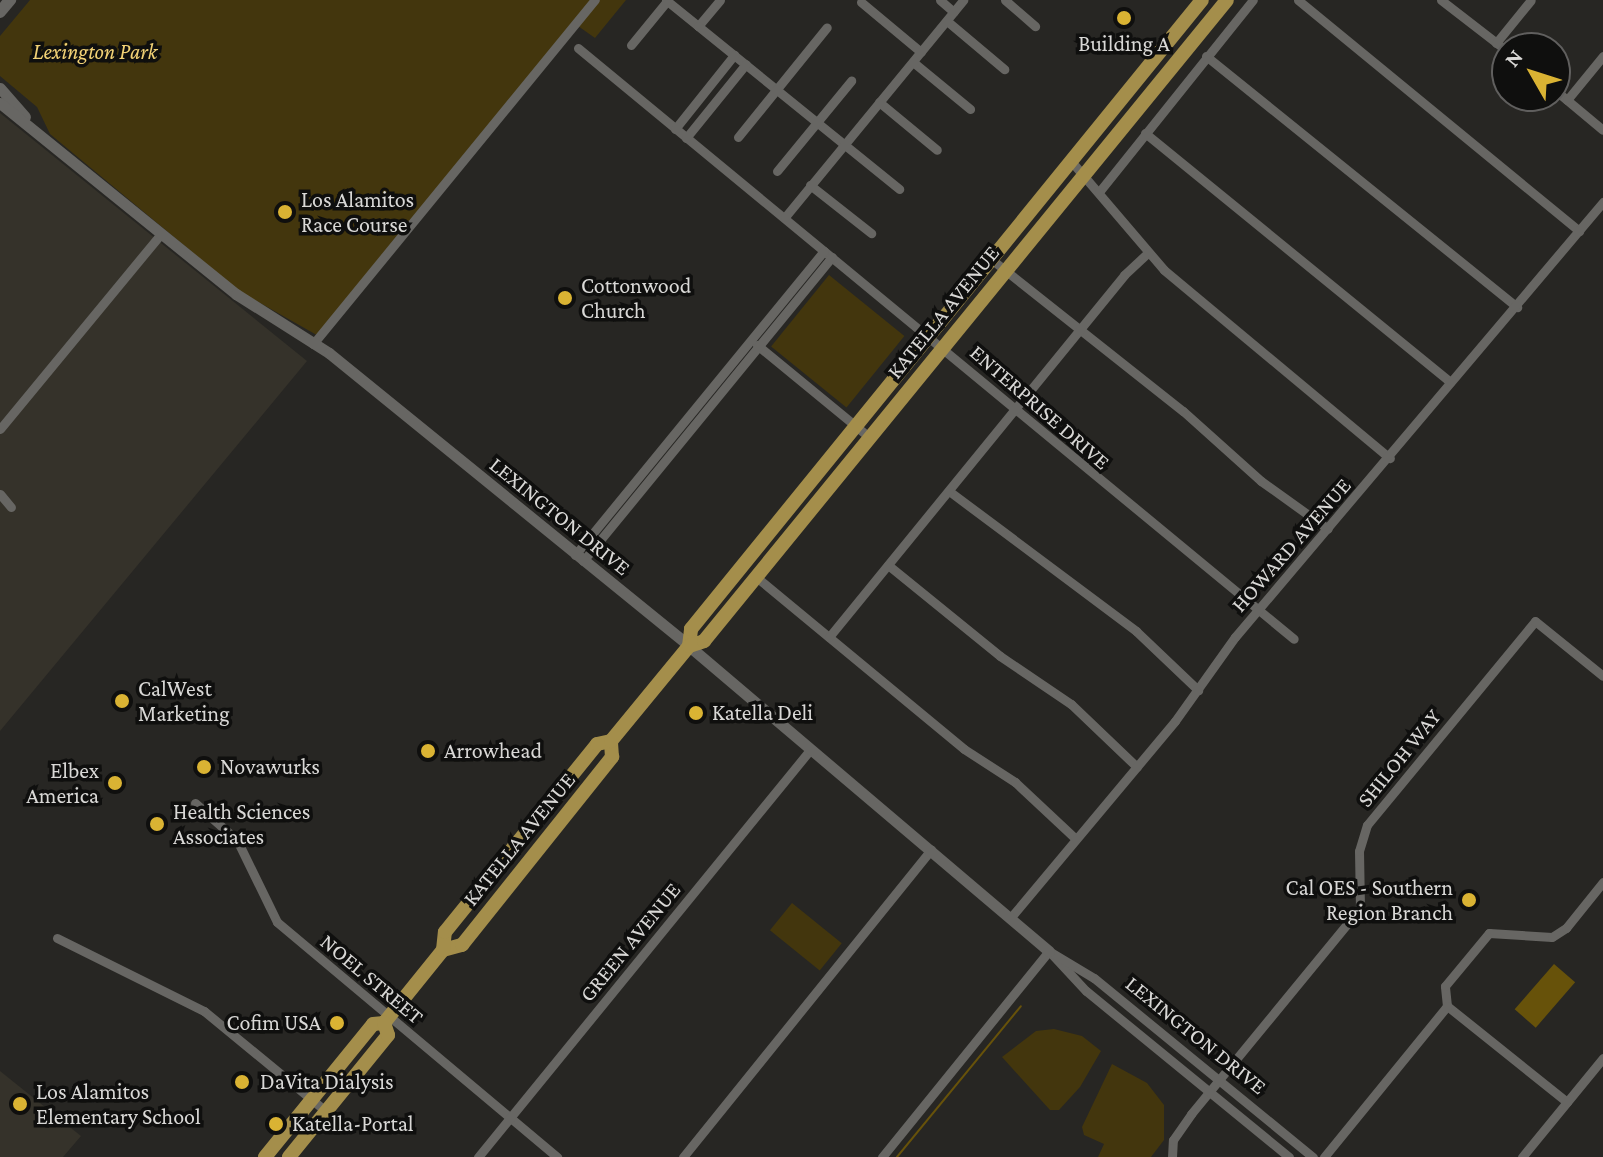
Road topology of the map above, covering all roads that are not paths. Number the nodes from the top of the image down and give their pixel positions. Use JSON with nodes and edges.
{"nodes":[{"id":1,"x":10,"y":0,"type":"edge"},
{"id":2,"x":595,"y":0,"type":"edge"},
{"id":3,"x":666,"y":0,"type":"edge"},
{"id":4,"x":720,"y":0,"type":"edge"},
{"id":5,"x":940,"y":0,"type":"edge"},
{"id":6,"x":963,"y":0,"type":"edge"},
{"id":7,"x":1005,"y":0,"type":"edge"},
{"id":8,"x":1202,"y":0,"type":"edge"},
{"id":9,"x":1227,"y":0,"type":"edge"},
{"id":10,"x":1253,"y":0,"type":"edge"},
{"id":11,"x":1298,"y":0,"type":"edge"},
{"id":12,"x":1441,"y":0,"type":"edge"},
{"id":13,"x":1531,"y":0,"type":"edge"},
{"id":14,"x":861,"y":2,"type":"edge"},
{"id":15,"x":0,"y":12,"type":"edge"},
{"id":16,"x":954,"y":12,"type":"junction"},
{"id":17,"x":947,"y":21,"type":"junction"},
{"id":18,"x":698,"y":26,"type":"junction"},
{"id":19,"x":1035,"y":26,"type":"dead end"},
{"id":20,"x":827,"y":27,"type":"dead end"},
{"id":21,"x":1505,"y":32,"type":"edge"},
{"id":22,"x":1491,"y":39,"type":"edge"},
{"id":23,"x":631,"y":45,"type":"dead end"},
{"id":24,"x":578,"y":48,"type":"dead end"},
{"id":25,"x":921,"y":52,"type":"junction"},
{"id":26,"x":734,"y":55,"type":"junction"},
{"id":27,"x":1206,"y":56,"type":"junction"},
{"id":28,"x":1603,"y":56,"type":"edge"},
{"id":29,"x":913,"y":62,"type":"junction"},
{"id":30,"x":746,"y":64,"type":"junction"},
{"id":31,"x":1004,"y":69,"type":"dead end"},
{"id":32,"x":851,"y":81,"type":"dead end"},
{"id":33,"x":0,"y":88,"type":"edge"},
{"id":34,"x":777,"y":90,"type":"junction"},
{"id":35,"x":1571,"y":95,"type":"edge"},
{"id":36,"x":879,"y":102,"type":"junction"},
{"id":37,"x":0,"y":103,"type":"edge"},
{"id":38,"x":1571,"y":103,"type":"edge"},
{"id":39,"x":970,"y":109,"type":"dead end"},
{"id":40,"x":816,"y":122,"type":"junction"},
{"id":41,"x":33,"y":127,"type":"junction"},
{"id":42,"x":675,"y":129,"type":"junction"},
{"id":43,"x":1603,"y":130,"type":"edge"},
{"id":44,"x":1145,"y":133,"type":"junction"},
{"id":45,"x":738,"y":137,"type":"dead end"},
{"id":46,"x":686,"y":138,"type":"junction"},
{"id":47,"x":843,"y":144,"type":"junction"},
{"id":48,"x":937,"y":150,"type":"dead end"},
{"id":49,"x":1071,"y":161,"type":"junction"},
{"id":50,"x":777,"y":171,"type":"dead end"},
{"id":51,"x":1084,"y":174,"type":"junction"},
{"id":52,"x":810,"y":185,"type":"junction"},
{"id":53,"x":899,"y":189,"type":"dead end"},
{"id":54,"x":1099,"y":192,"type":"junction"},
{"id":55,"x":1603,"y":202,"type":"edge"},
{"id":56,"x":785,"y":217,"type":"junction"},
{"id":57,"x":1579,"y":231,"type":"junction"},
{"id":58,"x":871,"y":233,"type":"dead end"},
{"id":59,"x":161,"y":234,"type":"junction"},
{"id":60,"x":1148,"y":253,"type":"junction"},
{"id":61,"x":828,"y":254,"type":"junction"},
{"id":62,"x":991,"y":259,"type":"junction"},
{"id":63,"x":1006,"y":270,"type":"junction"},
{"id":64,"x":1517,"y":307,"type":"junction"},
{"id":65,"x":1079,"y":330,"type":"junction"},
{"id":66,"x":929,"y":335,"type":"junction"},
{"id":67,"x":755,"y":343,"type":"junction"},
{"id":68,"x":313,"y":344,"type":"junction"},
{"id":69,"x":943,"y":346,"type":"junction"},
{"id":70,"x":1450,"y":382,"type":"junction"},
{"id":71,"x":1016,"y":409,"type":"junction"},
{"id":72,"x":856,"y":426,"type":"junction"},
{"id":73,"x":0,"y":429,"type":"edge"},
{"id":74,"x":869,"y":437,"type":"junction"},
{"id":75,"x":1390,"y":458,"type":"junction"},
{"id":76,"x":949,"y":491,"type":"junction"},
{"id":77,"x":0,"y":494,"type":"edge"},
{"id":78,"x":11,"y":507,"type":"dead end"},
{"id":79,"x":1328,"y":529,"type":"junction"},
{"id":80,"x":579,"y":558,"type":"junction"},
{"id":81,"x":888,"y":565,"type":"junction"},
{"id":82,"x":755,"y":576,"type":"junction"},
{"id":83,"x":1256,"y":613,"type":"junction"},
{"id":84,"x":829,"y":637,"type":"junction"},
{"id":85,"x":1294,"y":639,"type":"dead end"},
{"id":86,"x":689,"y":646,"type":"junction"},
{"id":87,"x":1603,"y":676,"type":"edge"},
{"id":88,"x":1198,"y":690,"type":"junction"},
{"id":89,"x":611,"y":741,"type":"junction"},
{"id":90,"x":810,"y":750,"type":"junction"},
{"id":91,"x":1137,"y":767,"type":"junction"},
{"id":92,"x":195,"y":803,"type":"dead end"},
{"id":93,"x":1076,"y":839,"type":"junction"},
{"id":94,"x":931,"y":850,"type":"junction"},
{"id":95,"x":1603,"y":882,"type":"edge"},
{"id":96,"x":1012,"y":916,"type":"junction"},
{"id":97,"x":57,"y":938,"type":"dead end"},
{"id":98,"x":443,"y":950,"type":"junction"},
{"id":99,"x":1049,"y":951,"type":"junction"},
{"id":100,"x":1447,"y":1006,"type":"junction"},
{"id":101,"x":386,"y":1020,"type":"junction"},
{"id":102,"x":1603,"y":1058,"type":"edge"},
{"id":103,"x":1220,"y":1081,"type":"junction"},
{"id":104,"x":1211,"y":1092,"type":"junction"},
{"id":105,"x":312,"y":1099,"type":"junction"},
{"id":106,"x":1567,"y":1102,"type":"junction"},
{"id":107,"x":327,"y":1112,"type":"junction"},
{"id":108,"x":510,"y":1117,"type":"junction"},
{"id":109,"x":265,"y":1157,"type":"edge"},
{"id":110,"x":289,"y":1157,"type":"edge"},
{"id":111,"x":478,"y":1157,"type":"edge"},
{"id":112,"x":557,"y":1157,"type":"edge"},
{"id":113,"x":683,"y":1157,"type":"edge"},
{"id":114,"x":882,"y":1157,"type":"edge"},
{"id":115,"x":1172,"y":1157,"type":"edge"},
{"id":116,"x":1289,"y":1157,"type":"edge"},
{"id":117,"x":1313,"y":1157,"type":"edge"},
{"id":118,"x":1324,"y":1157,"type":"edge"},
{"id":119,"x":1522,"y":1157,"type":"edge"}],
"edges":[{"from":1,"to":15,"type":"main road"},
{"from":2,"to":68,"type":"street"},
{"from":3,"to":18,"type":"street"},
{"from":3,"to":23,"type":"street"},
{"from":4,"to":18,"type":"street"},
{"from":5,"to":16,"type":"street"},
{"from":6,"to":16,"type":"street"},
{"from":7,"to":19,"type":"street"},
{"from":8,"to":49,"type":"main road","name":"KATELLA AVENUE"},
{"from":9,"to":51,"type":"main road","name":"KATELLA AVENUE"},
{"from":10,"to":27,"type":"street"},
{"from":11,"to":57,"type":"street"},
{"from":12,"to":22,"type":"street"},
{"from":13,"to":21,"type":"street"},
{"from":14,"to":25,"type":"street"},
{"from":16,"to":17,"type":"street"},
{"from":17,"to":25,"type":"street"},
{"from":17,"to":31,"type":"street"},
{"from":18,"to":26,"type":"street"},
{"from":20,"to":34,"type":"street"},
{"from":24,"to":42,"type":"street","name":"ENTERPRISE DRIVE"},
{"from":25,"to":29,"type":"street"},
{"from":26,"to":30,"type":"street"},
{"from":26,"to":42,"type":"street"},
{"from":27,"to":44,"type":"street"},
{"from":27,"to":64,"type":"street"},
{"from":28,"to":35,"type":"street"},
{"from":29,"to":36,"type":"street"},
{"from":29,"to":39,"type":"street"},
{"from":30,"to":34,"type":"street"},
{"from":30,"to":46,"type":"street"},
{"from":32,"to":40,"type":"street"},
{"from":33,"to":41,"type":"street","name":"LEXINGTON DRIVE"},
{"from":34,"to":40,"type":"street"},
{"from":34,"to":45,"type":"street"},
{"from":36,"to":47,"type":"street"},
{"from":36,"to":48,"type":"street"},
{"from":37,"to":41,"type":"street","name":"LEXINGTON DRIVE"},
{"from":38,"to":43,"type":"street"},
{"from":40,"to":47,"type":"street"},
{"from":40,"to":50,"type":"street"},
{"from":41,"to":59,"type":"street","name":"LEXINGTON DRIVE"},
{"from":42,"to":46,"type":"street","name":"ENTERPRISE DRIVE"},
{"from":44,"to":54,"type":"street"},
{"from":44,"to":70,"type":"street"},
{"from":46,"to":56,"type":"street","name":"ENTERPRISE DRIVE"},
{"from":47,"to":52,"type":"street"},
{"from":47,"to":53,"type":"street"},
{"from":49,"to":51,"type":"street"},
{"from":49,"to":62,"type":"main road","name":"KATELLA AVENUE"},
{"from":51,"to":54,"type":"street"},
{"from":51,"to":63,"type":"main road","name":"KATELLA AVENUE"},
{"from":52,"to":56,"type":"street"},
{"from":52,"to":58,"type":"street"},
{"from":54,"to":60,"type":"street"},
{"from":55,"to":57,"type":"street","name":"HOWARD AVENUE"},
{"from":56,"to":61,"type":"street","name":"ENTERPRISE DRIVE"},
{"from":57,"to":64,"type":"street","name":"HOWARD AVENUE"},
{"from":59,"to":68,"type":"street","name":"LEXINGTON DRIVE"},
{"from":59,"to":73,"type":"street"},
{"from":60,"to":65,"type":"street"},
{"from":60,"to":75,"type":"street"},
{"from":61,"to":66,"type":"street","name":"ENTERPRISE DRIVE"},
{"from":61,"to":67,"type":"street"},
{"from":62,"to":63,"type":"street"},
{"from":62,"to":66,"type":"main road","name":"KATELLA AVENUE"},
{"from":63,"to":65,"type":"street"},
{"from":63,"to":69,"type":"main road","name":"KATELLA AVENUE"},
{"from":64,"to":70,"type":"street","name":"HOWARD AVENUE"},
{"from":65,"to":71,"type":"street"},
{"from":65,"to":79,"type":"street"},
{"from":66,"to":69,"type":"street","name":"ENTERPRISE DRIVE"},
{"from":66,"to":72,"type":"main road","name":"KATELLA AVENUE"},
{"from":67,"to":72,"type":"street"},
{"from":67,"to":80,"type":"street"},
{"from":68,"to":80,"type":"street","name":"LEXINGTON DRIVE"},
{"from":69,"to":71,"type":"street","name":"ENTERPRISE DRIVE"},
{"from":69,"to":74,"type":"main road","name":"KATELLA AVENUE"},
{"from":70,"to":75,"type":"street","name":"HOWARD AVENUE"},
{"from":71,"to":76,"type":"street"},
{"from":71,"to":83,"type":"street","name":"ENTERPRISE DRIVE"},
{"from":72,"to":74,"type":"street"},
{"from":72,"to":86,"type":"main road","name":"KATELLA AVENUE"},
{"from":74,"to":82,"type":"main road","name":"KATELLA AVENUE"},
{"from":75,"to":79,"type":"street","name":"HOWARD AVENUE"},
{"from":76,"to":81,"type":"street"},
{"from":76,"to":88,"type":"street"},
{"from":77,"to":78,"type":"street"},
{"from":79,"to":83,"type":"street","name":"HOWARD AVENUE"},
{"from":80,"to":86,"type":"street","name":"LEXINGTON DRIVE"},
{"from":81,"to":84,"type":"street"},
{"from":81,"to":91,"type":"street"},
{"from":82,"to":84,"type":"street"},
{"from":82,"to":86,"type":"main road","name":"KATELLA AVENUE"},
{"from":83,"to":85,"type":"street","name":"ENTERPRISE DRIVE"},
{"from":83,"to":88,"type":"street","name":"HOWARD AVENUE"},
{"from":84,"to":93,"type":"street"},
{"from":86,"to":89,"type":"main road","name":"KATELLA AVENUE"},
{"from":86,"to":90,"type":"street","name":"LEXINGTON DRIVE"},
{"from":87,"to":103,"type":"street","name":"SHILOH WAY"},
{"from":88,"to":91,"type":"street","name":"HOWARD AVENUE"},
{"from":89,"to":98,"type":"main road","name":"KATELLA AVENUE"},
{"from":89,"to":98,"type":"main road","name":"KATELLA AVENUE"},
{"from":90,"to":94,"type":"street","name":"LEXINGTON DRIVE"},
{"from":90,"to":108,"type":"street","name":"GREEN AVENUE"},
{"from":91,"to":93,"type":"street","name":"HOWARD AVENUE"},
{"from":92,"to":101,"type":"street","name":"NOEL STREET"},
{"from":93,"to":96,"type":"street","name":"HOWARD AVENUE"},
{"from":94,"to":96,"type":"street","name":"LEXINGTON DRIVE"},
{"from":94,"to":113,"type":"street"},
{"from":95,"to":100,"type":"street"},
{"from":96,"to":99,"type":"street","name":"LEXINGTON DRIVE"},
{"from":97,"to":105,"type":"street"},
{"from":98,"to":101,"type":"main road","name":"KATELLA AVENUE"},
{"from":99,"to":103,"type":"street","name":"LEXINGTON DRIVE"},
{"from":99,"to":104,"type":"street","name":"LEXINGTON DRIVE"},
{"from":99,"to":114,"type":"street"},
{"from":100,"to":106,"type":"street"},
{"from":100,"to":118,"type":"street"},
{"from":101,"to":105,"type":"main road","name":"KATELLA AVENUE"},
{"from":101,"to":107,"type":"main road","name":"KATELLA AVENUE"},
{"from":101,"to":108,"type":"street","name":"NOEL STREET"},
{"from":102,"to":106,"type":"street"},
{"from":103,"to":104,"type":"street","name":"SHILOH WAY"},
{"from":103,"to":117,"type":"street","name":"LEXINGTON DRIVE"},
{"from":104,"to":115,"type":"street","name":"SHILOH WAY"},
{"from":104,"to":116,"type":"street","name":"LEXINGTON DRIVE"},
{"from":105,"to":107,"type":"street"},
{"from":105,"to":109,"type":"main road","name":"KATELLA AVENUE"},
{"from":106,"to":119,"type":"street"},
{"from":107,"to":110,"type":"main road","name":"KATELLA AVENUE"},
{"from":108,"to":111,"type":"street","name":"GREEN AVENUE"},
{"from":108,"to":112,"type":"street","name":"NOEL STREET"}]}
